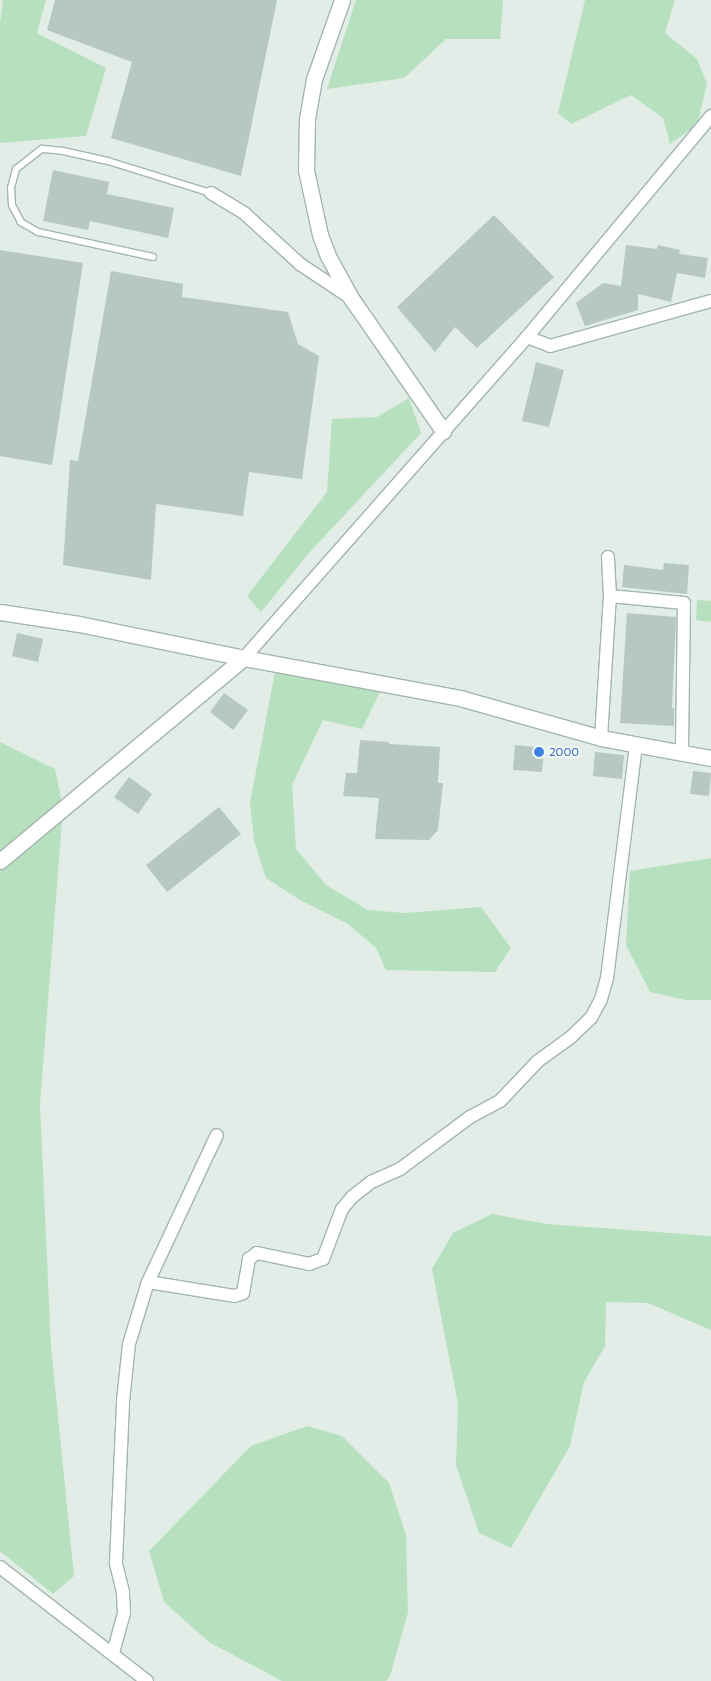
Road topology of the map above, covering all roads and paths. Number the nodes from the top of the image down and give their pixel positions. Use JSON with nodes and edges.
{"nodes":[{"id":1,"x":342,"y":0,"type":"edge"},
{"id":2,"x":711,"y":116,"type":"edge"},
{"id":3,"x":211,"y":193,"type":"joint"},
{"id":4,"x":153,"y":257,"type":"dead end"},
{"id":5,"x":351,"y":298,"type":"junction"},
{"id":6,"x":711,"y":302,"type":"edge"},
{"id":7,"x":526,"y":336,"type":"junction"},
{"id":8,"x":443,"y":431,"type":"junction"},
{"id":9,"x":608,"y":557,"type":"dead end"},
{"id":10,"x":610,"y":596,"type":"junction"},
{"id":11,"x":0,"y":612,"type":"edge"},
{"id":12,"x":244,"y":658,"type":"junction"},
{"id":13,"x":602,"y":738,"type":"junction"},
{"id":14,"x":636,"y":746,"type":"junction"},
{"id":15,"x":682,"y":752,"type":"junction"},
{"id":16,"x":711,"y":758,"type":"edge"},
{"id":17,"x":0,"y":861,"type":"edge"},
{"id":18,"x":218,"y":1135,"type":"dead end"},
{"id":19,"x":148,"y":1282,"type":"junction"},
{"id":20,"x":0,"y":1567,"type":"edge"},
{"id":21,"x":113,"y":1653,"type":"junction"},
{"id":22,"x":147,"y":1681,"type":"edge"}],
"edges":[{"from":1,"to":5,"type":"street"},
{"from":2,"to":7,"type":"street"},
{"from":3,"to":4,"type":"lane"},
{"from":3,"to":5,"type":"street"},
{"from":5,"to":8,"type":"street"},
{"from":6,"to":7,"type":"street"},
{"from":7,"to":8,"type":"street"},
{"from":8,"to":12,"type":"street"},
{"from":9,"to":10,"type":"street"},
{"from":10,"to":13,"type":"street"},
{"from":10,"to":15,"type":"street"},
{"from":11,"to":12,"type":"street"},
{"from":12,"to":13,"type":"street"},
{"from":12,"to":17,"type":"street"},
{"from":13,"to":14,"type":"street"},
{"from":14,"to":15,"type":"street"},
{"from":14,"to":19,"type":"street"},
{"from":15,"to":16,"type":"street"},
{"from":18,"to":19,"type":"street"},
{"from":19,"to":21,"type":"street"},
{"from":20,"to":21,"type":"street"},
{"from":21,"to":22,"type":"street"}]}
